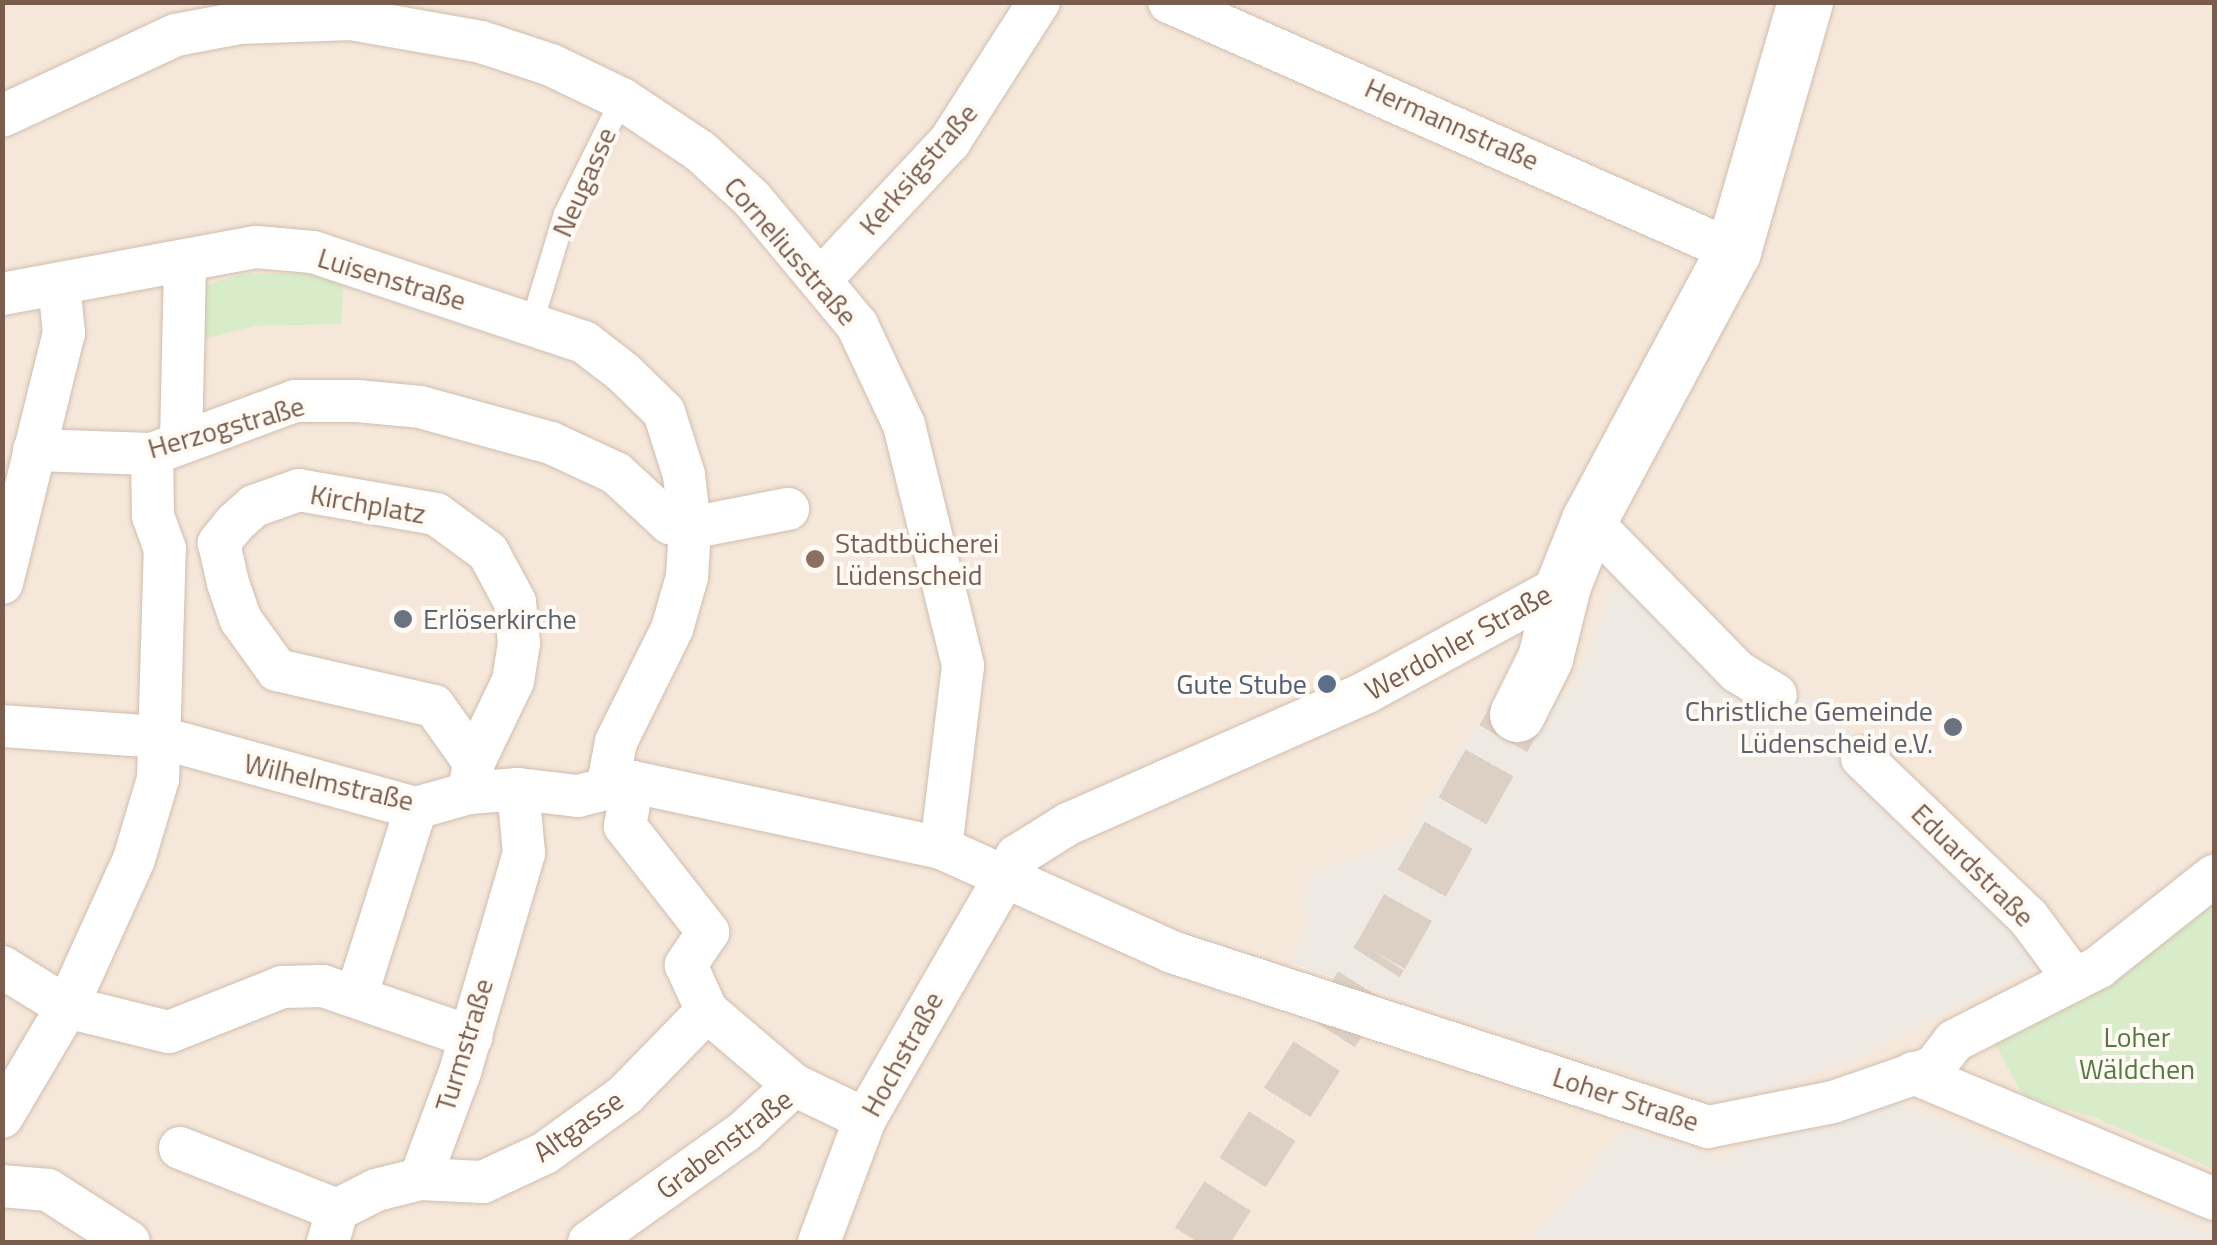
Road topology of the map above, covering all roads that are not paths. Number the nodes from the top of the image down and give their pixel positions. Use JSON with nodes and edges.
{"nodes":[{"id":1,"x":1040,"y":2,"type":"edge"},
{"id":2,"x":1169,"y":2,"type":"edge"},
{"id":3,"x":1805,"y":2,"type":"edge"},
{"id":4,"x":622,"y":99,"type":"junction"},
{"id":5,"x":2,"y":116,"type":"edge"},
{"id":6,"x":1733,"y":251,"type":"junction"},
{"id":7,"x":185,"y":261,"type":"junction"},
{"id":8,"x":821,"y":279,"type":"junction"},
{"id":9,"x":31,"y":290,"type":"edge"},
{"id":10,"x":532,"y":324,"type":"junction"},
{"id":11,"x":166,"y":448,"type":"junction"},
{"id":12,"x":34,"y":450,"type":"junction"},
{"id":13,"x":788,"y":508,"type":"dead end"},
{"id":14,"x":1588,"y":520,"type":"junction"},
{"id":15,"x":690,"y":528,"type":"junction"},
{"id":16,"x":2,"y":583,"type":"edge"},
{"id":17,"x":1563,"y":585,"type":"junction"},
{"id":18,"x":1776,"y":695,"type":"dead end"},
{"id":19,"x":1517,"y":714,"type":"tunnel mouth"},
{"id":20,"x":2,"y":726,"type":"edge"},
{"id":21,"x":158,"y":737,"type":"junction"},
{"id":22,"x":1862,"y":758,"type":"dead end"},
{"id":23,"x":617,"y":775,"type":"junction"},
{"id":24,"x":472,"y":778,"type":"junction"},
{"id":25,"x":518,"y":789,"type":"junction"},
{"id":26,"x":416,"y":808,"type":"junction"},
{"id":27,"x":940,"y":848,"type":"junction"},
{"id":28,"x":1002,"y":874,"type":"junction"},
{"id":29,"x":2214,"y":876,"type":"edge"},
{"id":30,"x":2,"y":968,"type":"edge"},
{"id":31,"x":2074,"y":979,"type":"junction"},
{"id":32,"x":357,"y":994,"type":"junction"},
{"id":33,"x":67,"y":1008,"type":"junction"},
{"id":34,"x":707,"y":1011,"type":"junction"},
{"id":35,"x":471,"y":1037,"type":"junction"},
{"id":36,"x":1914,"y":1073,"type":"junction"},
{"id":37,"x":794,"y":1085,"type":"junction"},
{"id":38,"x":2,"y":1117,"type":"edge"},
{"id":39,"x":866,"y":1119,"type":"junction"},
{"id":40,"x":180,"y":1148,"type":"dead end"},
{"id":41,"x":420,"y":1179,"type":"junction"},
{"id":42,"x":2,"y":1186,"type":"edge"},
{"id":43,"x":2214,"y":1200,"type":"edge"},
{"id":44,"x":332,"y":1226,"type":"edge"},
{"id":45,"x":129,"y":1242,"type":"edge"},
{"id":46,"x":589,"y":1242,"type":"edge"},
{"id":47,"x":819,"y":1242,"type":"edge"}],
"edges":[{"from":1,"to":8,"type":"street","name":"Kerksigstraße"},
{"from":2,"to":6,"type":"street","name":"Hermannstraße"},
{"from":3,"to":6,"type":"street","name":"Werdohler Straße"},
{"from":4,"to":5,"type":"street","name":"Corneliusstraße"},
{"from":4,"to":8,"type":"street","name":"Corneliusstraße"},
{"from":4,"to":10,"type":"lane","name":"Neugasse"},
{"from":6,"to":14,"type":"street","name":"Werdohler Straße"},
{"from":7,"to":9,"type":"street","name":"Luisenstraße"},
{"from":7,"to":10,"type":"street","name":"Luisenstraße"},
{"from":7,"to":11,"type":"street"},
{"from":8,"to":27,"type":"street","name":"Corneliusstraße"},
{"from":9,"to":12,"type":"street"},
{"from":10,"to":15,"type":"street","name":"Luisenstraße"},
{"from":11,"to":12,"type":"street","name":"Herzogstraße"},
{"from":11,"to":15,"type":"street","name":"Herzogstraße"},
{"from":11,"to":21,"type":"street"},
{"from":12,"to":16,"type":"street"},
{"from":13,"to":15,"type":"street"},
{"from":14,"to":17,"type":"street","name":"Werdohler Straße"},
{"from":14,"to":18,"type":"street"},
{"from":15,"to":23,"type":"street"},
{"from":17,"to":19,"type":"street"},
{"from":17,"to":28,"type":"street","name":"Werdohler Straße"},
{"from":20,"to":21,"type":"street","name":"Wilhelmstraße"},
{"from":21,"to":26,"type":"street","name":"Wilhelmstraße"},
{"from":21,"to":33,"type":"street"},
{"from":22,"to":31,"type":"street","name":"Eduardstraße"},
{"from":23,"to":25,"type":"street","name":"Wilhelmstraße"},
{"from":23,"to":27,"type":"street","name":"Wilhelmstraße"},
{"from":23,"to":34,"type":"street"},
{"from":24,"to":24,"type":"street","name":"Kirchplatz"},
{"from":24,"to":25,"type":"street","name":"Wilhelmstraße"},
{"from":24,"to":26,"type":"street","name":"Wilhelmstraße"},
{"from":25,"to":35,"type":"street","name":"Turmstraße"},
{"from":26,"to":32,"type":"street"},
{"from":27,"to":28,"type":"street","name":"Wilhelmstraße"},
{"from":28,"to":36,"type":"street","name":"Loher Straße"},
{"from":28,"to":39,"type":"street","name":"Hochstraße"},
{"from":29,"to":31,"type":"street","name":"Loher Straße"},
{"from":30,"to":33,"type":"street"},
{"from":31,"to":36,"type":"street","name":"Loher Straße"},
{"from":32,"to":33,"type":"street"},
{"from":32,"to":35,"type":"street"},
{"from":33,"to":38,"type":"street"},
{"from":34,"to":37,"type":"street"},
{"from":34,"to":41,"type":"street","name":"Altgasse"},
{"from":35,"to":41,"type":"street","name":"Turmstraße"},
{"from":36,"to":43,"type":"street"},
{"from":37,"to":39,"type":"street","name":"Grabenstraße"},
{"from":37,"to":46,"type":"street","name":"Grabenstraße"},
{"from":39,"to":47,"type":"street","name":"Hochstraße"},
{"from":40,"to":44,"type":"street"},
{"from":41,"to":44,"type":"street"},
{"from":42,"to":45,"type":"street"}]}
